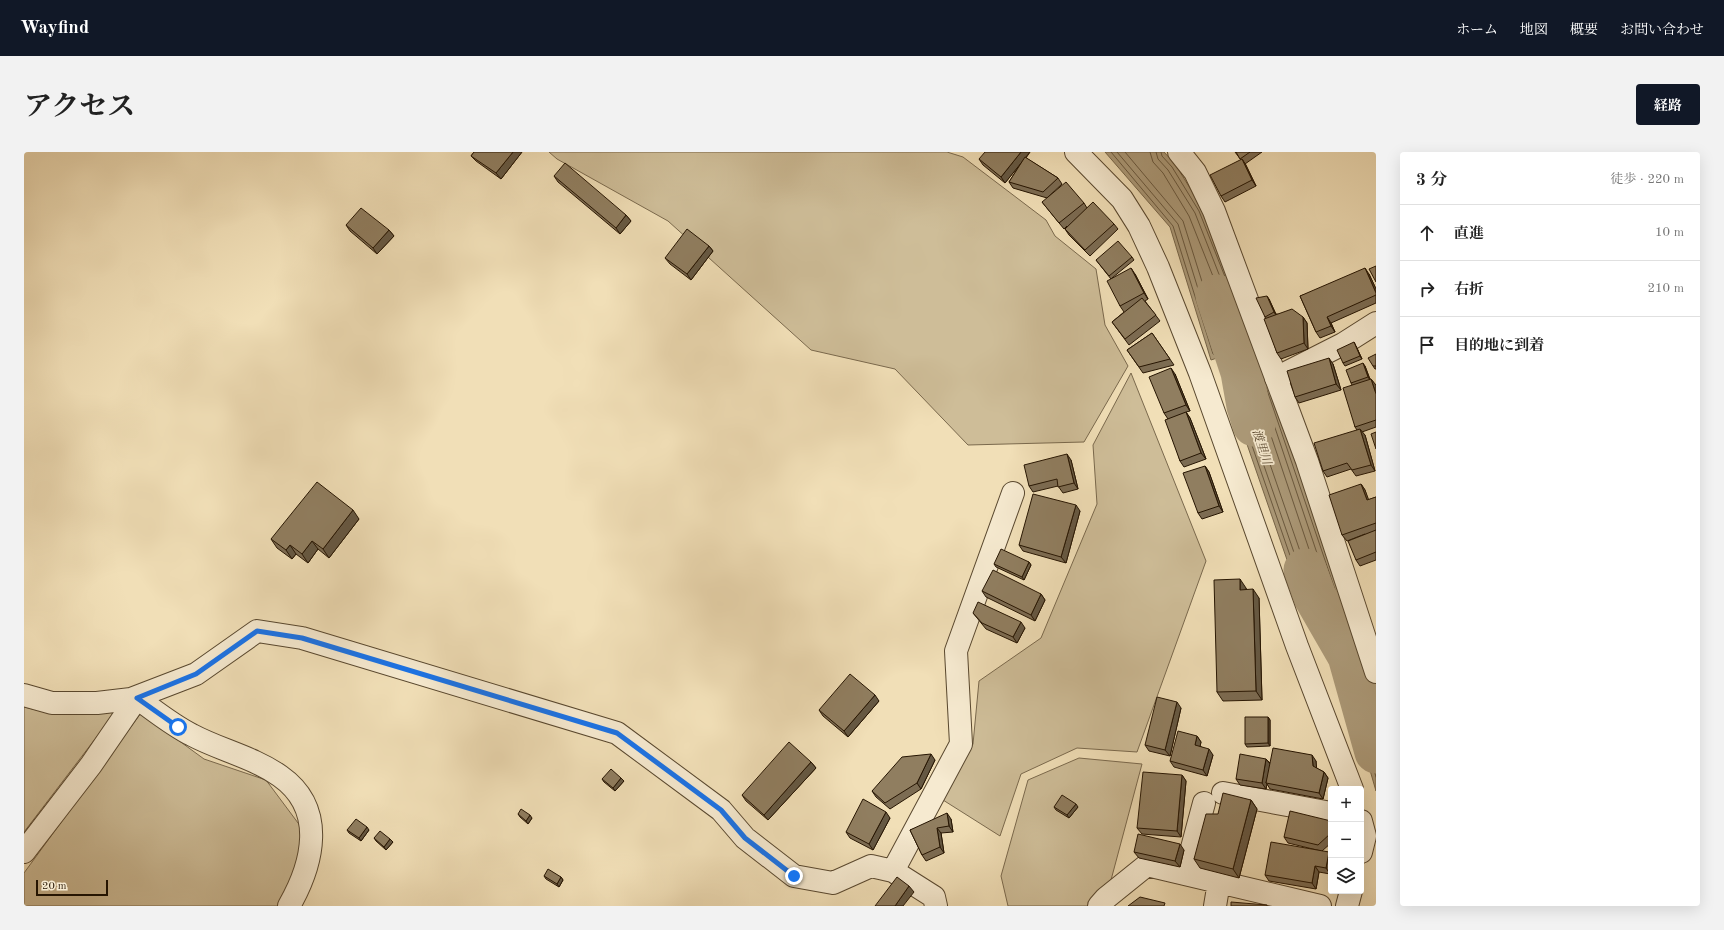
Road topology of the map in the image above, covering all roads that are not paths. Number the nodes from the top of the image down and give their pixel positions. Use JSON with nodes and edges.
{"nodes":[{"id":1,"x":1076,"y":152,"type":"edge"},
{"id":2,"x":1179,"y":152,"type":"edge"},
{"id":3,"x":1376,"y":323,"type":"edge"},
{"id":4,"x":1276,"y":378,"type":"junction"},
{"id":5,"x":1013,"y":493,"type":"dead end"},
{"id":6,"x":1376,"y":672,"type":"edge"},
{"id":7,"x":24,"y":695,"type":"edge"},
{"id":8,"x":137,"y":698,"type":"junction"},
{"id":9,"x":1351,"y":786,"type":"edge"},
{"id":10,"x":1223,"y":793,"type":"edge"},
{"id":11,"x":1204,"y":803,"type":"dead end"},
{"id":12,"x":1328,"y":812,"type":"edge"},
{"id":13,"x":24,"y":852,"type":"edge"},
{"id":14,"x":893,"y":871,"type":"junction"},
{"id":15,"x":1185,"y":874,"type":"junction"},
{"id":16,"x":1219,"y":882,"type":"junction"},
{"id":17,"x":1350,"y":894,"type":"edge"},
{"id":18,"x":289,"y":906,"type":"edge"},
{"id":19,"x":936,"y":906,"type":"edge"},
{"id":20,"x":1099,"y":906,"type":"edge"},
{"id":21,"x":1215,"y":906,"type":"edge"},
{"id":22,"x":1320,"y":906,"type":"edge"},
{"id":23,"x":1347,"y":906,"type":"edge"}],
"edges":[{"from":1,"to":9,"type":"street"},
{"from":2,"to":4,"type":"street"},
{"from":3,"to":4,"type":"street"},
{"from":4,"to":6,"type":"street"},
{"from":5,"to":14,"type":"street"},
{"from":7,"to":8,"type":"street"},
{"from":8,"to":13,"type":"street"},
{"from":8,"to":14,"type":"street"},
{"from":8,"to":18,"type":"street"},
{"from":10,"to":12,"type":"street"},
{"from":11,"to":15,"type":"street"},
{"from":14,"to":19,"type":"street"},
{"from":15,"to":16,"type":"street"},
{"from":15,"to":20,"type":"street"},
{"from":16,"to":21,"type":"street"},
{"from":16,"to":22,"type":"street"},
{"from":17,"to":23,"type":"street"}]}
